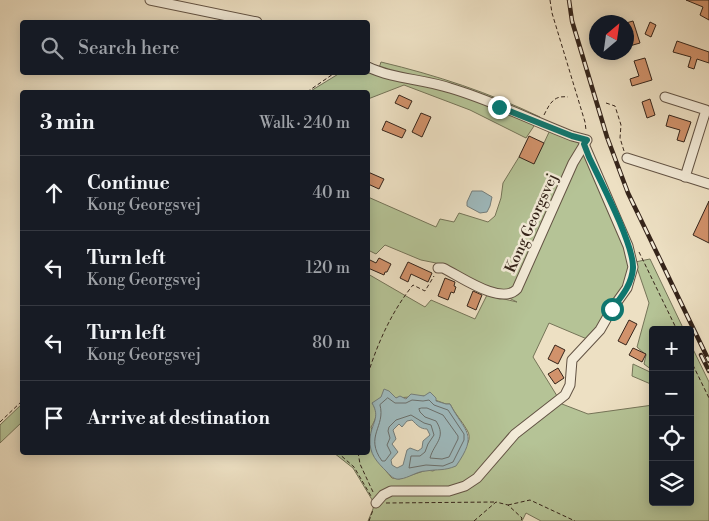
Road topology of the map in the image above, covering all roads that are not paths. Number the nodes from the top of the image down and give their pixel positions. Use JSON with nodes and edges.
{"nodes":[{"id":1,"x":150,"y":0,"type":"edge"},
{"id":2,"x":247,"y":20,"type":"edge"},
{"id":3,"x":370,"y":68,"type":"edge"},
{"id":4,"x":665,"y":97,"type":"dead end"},
{"id":5,"x":586,"y":142,"type":"junction"},
{"id":6,"x":627,"y":158,"type":"road end"},
{"id":7,"x":685,"y":177,"type":"junction"},
{"id":8,"x":698,"y":180,"type":"junction"},
{"id":9,"x":709,"y":184,"type":"edge"},
{"id":10,"x":695,"y":190,"type":"dead end"},
{"id":11,"x":438,"y":268,"type":"road end"},
{"id":12,"x":376,"y":503,"type":"road end"}],
"edges":[{"from":1,"to":2,"type":"street"},
{"from":3,"to":5,"type":"street"},
{"from":4,"to":7,"type":"street"},
{"from":5,"to":11,"type":"street","name":"Kong Georgsvej"},
{"from":5,"to":12,"type":"street"},
{"from":6,"to":7,"type":"street"},
{"from":7,"to":8,"type":"street"},
{"from":8,"to":9,"type":"street"},
{"from":8,"to":10,"type":"street"}]}
